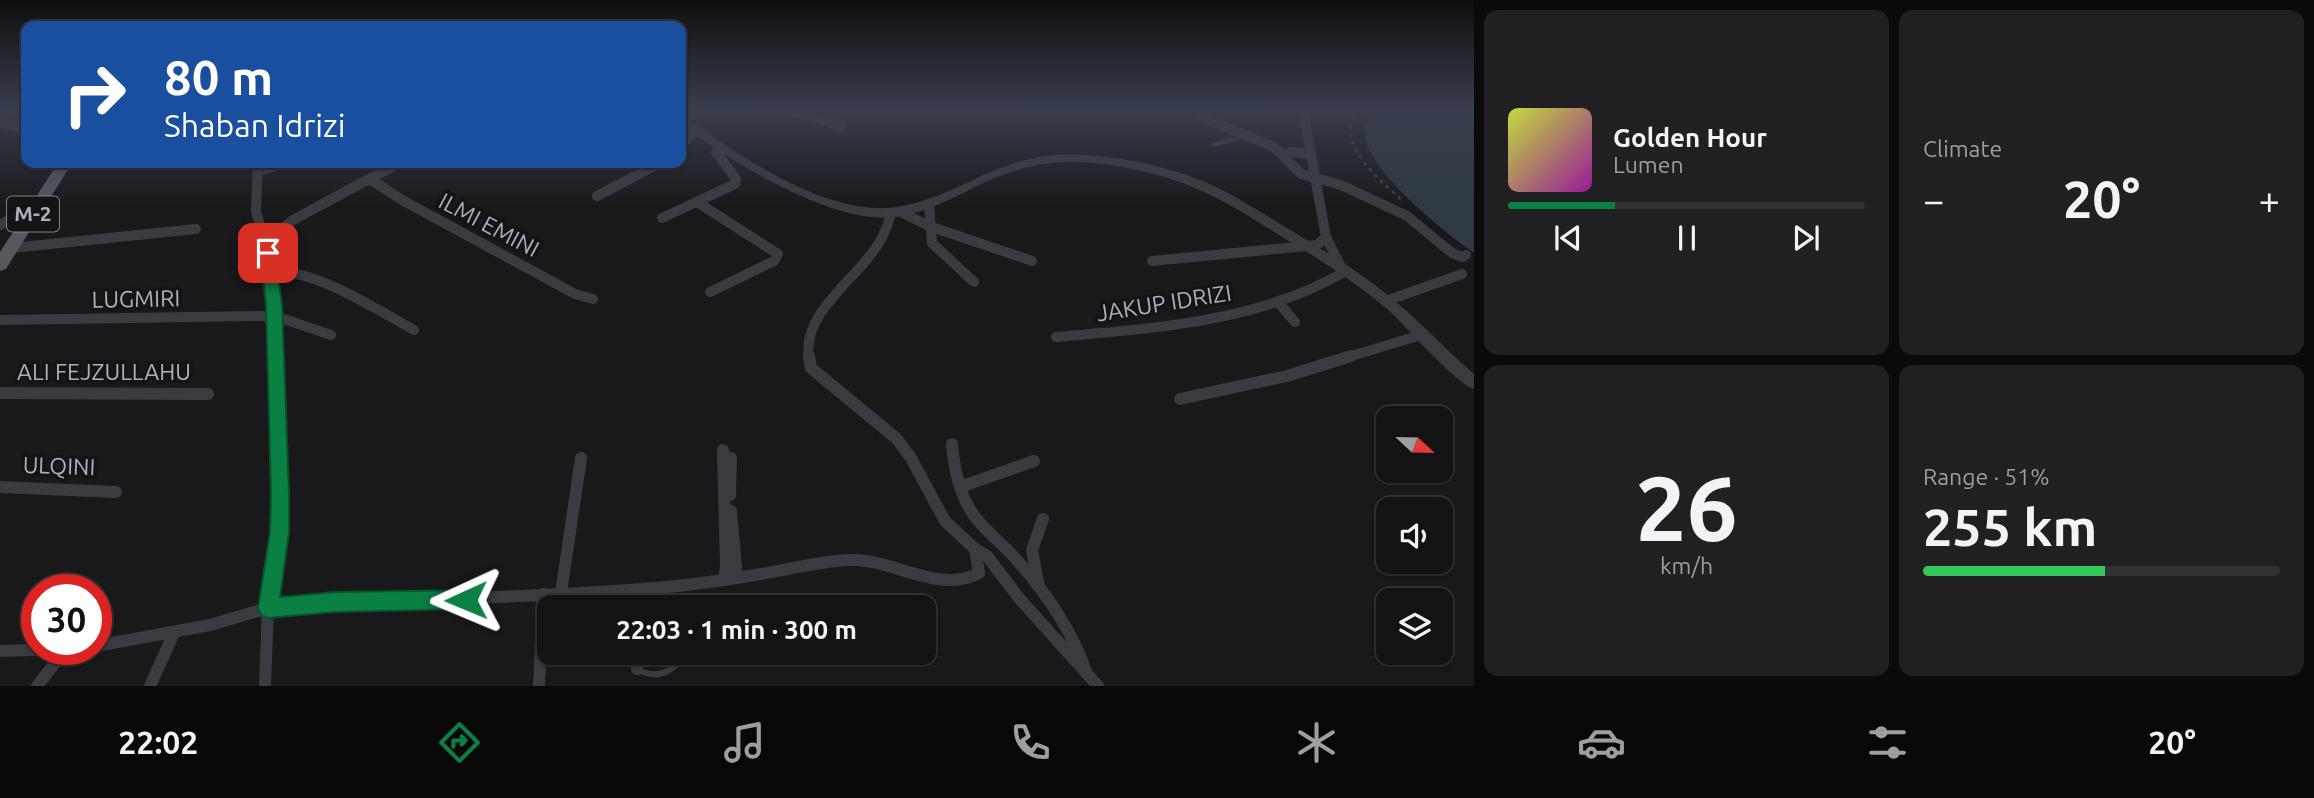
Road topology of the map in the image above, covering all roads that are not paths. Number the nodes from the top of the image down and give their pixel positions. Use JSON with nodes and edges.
{"nodes":[{"id":1,"x":714,"y":142,"type":"edge"},
{"id":2,"x":1224,"y":142,"type":"edge"},
{"id":3,"x":1266,"y":142,"type":"edge"},
{"id":4,"x":1309,"y":142,"type":"edge"},
{"id":5,"x":1213,"y":145,"type":"dead end"},
{"id":6,"x":720,"y":146,"type":"junction"},
{"id":7,"x":1311,"y":154,"type":"junction"},
{"id":8,"x":1283,"y":155,"type":"junction"},
{"id":9,"x":66,"y":168,"type":"edge"},
{"id":10,"x":258,"y":168,"type":"edge"},
{"id":11,"x":390,"y":168,"type":"edge"},
{"id":12,"x":650,"y":168,"type":"edge"},
{"id":13,"x":370,"y":179,"type":"junction"},
{"id":14,"x":1315,"y":179,"type":"junction"},
{"id":15,"x":597,"y":196,"type":"dead end"},
{"id":16,"x":697,"y":202,"type":"junction"},
{"id":17,"x":929,"y":204,"type":"junction"},
{"id":18,"x":897,"y":214,"type":"junction"},
{"id":19,"x":32,"y":216,"type":"junction"},
{"id":20,"x":662,"y":218,"type":"dead end"},
{"id":21,"x":0,"y":225,"type":"edge"},
{"id":22,"x":929,"y":226,"type":"junction"},
{"id":23,"x":196,"y":229,"type":"dead end"},
{"id":24,"x":1326,"y":237,"type":"junction"},
{"id":25,"x":264,"y":243,"type":"junction"},
{"id":26,"x":1306,"y":245,"type":"junction"},
{"id":27,"x":12,"y":248,"type":"junction"},
{"id":28,"x":1466,"y":255,"type":"dead end"},
{"id":29,"x":1032,"y":261,"type":"dead end"},
{"id":30,"x":1152,"y":261,"type":"dead end"},
{"id":31,"x":0,"y":265,"type":"edge"},
{"id":32,"x":1343,"y":269,"type":"junction"},
{"id":33,"x":271,"y":271,"type":"junction"},
{"id":34,"x":1462,"y":274,"type":"dead end"},
{"id":35,"x":974,"y":282,"type":"dead end"},
{"id":36,"x":710,"y":292,"type":"dead end"},
{"id":37,"x":593,"y":299,"type":"dead end"},
{"id":38,"x":1386,"y":301,"type":"junction"},
{"id":39,"x":1278,"y":302,"type":"junction"},
{"id":40,"x":274,"y":317,"type":"junction"},
{"id":41,"x":0,"y":320,"type":"edge"},
{"id":42,"x":1295,"y":322,"type":"dead end"},
{"id":43,"x":414,"y":330,"type":"dead end"},
{"id":44,"x":331,"y":335,"type":"dead end"},
{"id":45,"x":1421,"y":335,"type":"junction"},
{"id":46,"x":1056,"y":337,"type":"dead end"},
{"id":47,"x":1474,"y":383,"type":"edge"},
{"id":48,"x":0,"y":393,"type":"edge"},
{"id":49,"x":208,"y":394,"type":"dead end"},
{"id":50,"x":1180,"y":399,"type":"dead end"},
{"id":51,"x":952,"y":444,"type":"dead end"},
{"id":52,"x":727,"y":454,"type":"dead end"},
{"id":53,"x":581,"y":458,"type":"dead end"},
{"id":54,"x":1034,"y":461,"type":"dead end"},
{"id":55,"x":0,"y":487,"type":"edge"},
{"id":56,"x":960,"y":487,"type":"junction"},
{"id":57,"x":116,"y":492,"type":"dead end"},
{"id":58,"x":1043,"y":519,"type":"dead end"},
{"id":59,"x":975,"y":549,"type":"junction"},
{"id":60,"x":730,"y":579,"type":"junction"},
{"id":61,"x":636,"y":589,"type":"junction"},
{"id":62,"x":1041,"y":591,"type":"junction"},
{"id":63,"x":561,"y":593,"type":"junction"},
{"id":64,"x":543,"y":594,"type":"junction"},
{"id":65,"x":636,"y":595,"type":"edge"},
{"id":66,"x":268,"y":608,"type":"junction"},
{"id":67,"x":174,"y":633,"type":"junction"},
{"id":68,"x":112,"y":643,"type":"edge"},
{"id":69,"x":0,"y":651,"type":"edge"},
{"id":70,"x":21,"y":651,"type":"edge"},
{"id":71,"x":54,"y":665,"type":"edge"},
{"id":72,"x":636,"y":665,"type":"edge"},
{"id":73,"x":678,"y":665,"type":"edge"},
{"id":74,"x":637,"y":669,"type":"joint"},
{"id":75,"x":1087,"y":673,"type":"junction"},
{"id":76,"x":37,"y":686,"type":"edge"},
{"id":77,"x":150,"y":686,"type":"edge"},
{"id":78,"x":265,"y":686,"type":"edge"},
{"id":79,"x":539,"y":686,"type":"edge"},
{"id":80,"x":1098,"y":686,"type":"edge"}],
"edges":[{"from":1,"to":6,"type":"street"},
{"from":2,"to":5,"type":"lane"},
{"from":3,"to":8,"type":"street"},
{"from":4,"to":7,"type":"street"},
{"from":6,"to":16,"type":"street"},
{"from":6,"to":18,"type":"street"},
{"from":7,"to":8,"type":"street"},
{"from":7,"to":14,"type":"street"},
{"from":8,"to":14,"type":"street"},
{"from":9,"to":19,"type":"main road","number":"M-2"},
{"from":10,"to":25,"type":"street"},
{"from":11,"to":13,"type":"street"},
{"from":12,"to":15,"type":"street"},
{"from":13,"to":25,"type":"street"},
{"from":13,"to":37,"type":"street","name":"ILMI EMINI"},
{"from":14,"to":24,"type":"street"},
{"from":14,"to":28,"type":"street"},
{"from":16,"to":20,"type":"street"},
{"from":16,"to":36,"type":"street"},
{"from":17,"to":18,"type":"street"},
{"from":17,"to":22,"type":"street"},
{"from":17,"to":26,"type":"street"},
{"from":18,"to":22,"type":"street"},
{"from":18,"to":59,"type":"street"},
{"from":19,"to":21,"type":"street"},
{"from":19,"to":27,"type":"main road","number":"M-2"},
{"from":22,"to":29,"type":"street"},
{"from":22,"to":35,"type":"street"},
{"from":23,"to":27,"type":"street"},
{"from":24,"to":26,"type":"street"},
{"from":24,"to":32,"type":"street"},
{"from":25,"to":33,"type":"street"},
{"from":26,"to":30,"type":"street"},
{"from":26,"to":32,"type":"street"},
{"from":27,"to":31,"type":"main road","number":"M-2"},
{"from":32,"to":38,"type":"street"},
{"from":32,"to":39,"type":"street","name":"JAKUP IDRIZI"},
{"from":33,"to":40,"type":"street"},
{"from":33,"to":43,"type":"street"},
{"from":34,"to":38,"type":"street"},
{"from":38,"to":45,"type":"street"},
{"from":39,"to":42,"type":"street"},
{"from":39,"to":46,"type":"street","name":"JAKUP IDRIZI"},
{"from":40,"to":41,"type":"street","name":"LUGMIRI"},
{"from":40,"to":44,"type":"street","name":"LUGMIRI"},
{"from":40,"to":66,"type":"street"},
{"from":45,"to":47,"type":"street"},
{"from":45,"to":50,"type":"street"},
{"from":48,"to":49,"type":"street","name":"ALI FEJZULLAHU"},
{"from":51,"to":56,"type":"street"},
{"from":52,"to":60,"type":"street"},
{"from":53,"to":63,"type":"street"},
{"from":54,"to":56,"type":"street"},
{"from":55,"to":57,"type":"street","name":"ULQINI"},
{"from":56,"to":62,"type":"street"},
{"from":58,"to":62,"type":"street"},
{"from":59,"to":60,"type":"street"},
{"from":59,"to":75,"type":"street"},
{"from":60,"to":61,"type":"street"},
{"from":61,"to":63,"type":"street"},
{"from":61,"to":65,"type":"street"},
{"from":62,"to":75,"type":"street"},
{"from":63,"to":64,"type":"street"},
{"from":64,"to":66,"type":"street"},
{"from":64,"to":79,"type":"street"},
{"from":66,"to":67,"type":"street"},
{"from":66,"to":78,"type":"street"},
{"from":67,"to":68,"type":"street"},
{"from":67,"to":77,"type":"street"},
{"from":69,"to":70,"type":"street"},
{"from":71,"to":76,"type":"street"},
{"from":72,"to":74,"type":"street"},
{"from":73,"to":74,"type":"lane"},
{"from":75,"to":80,"type":"street"}]}
